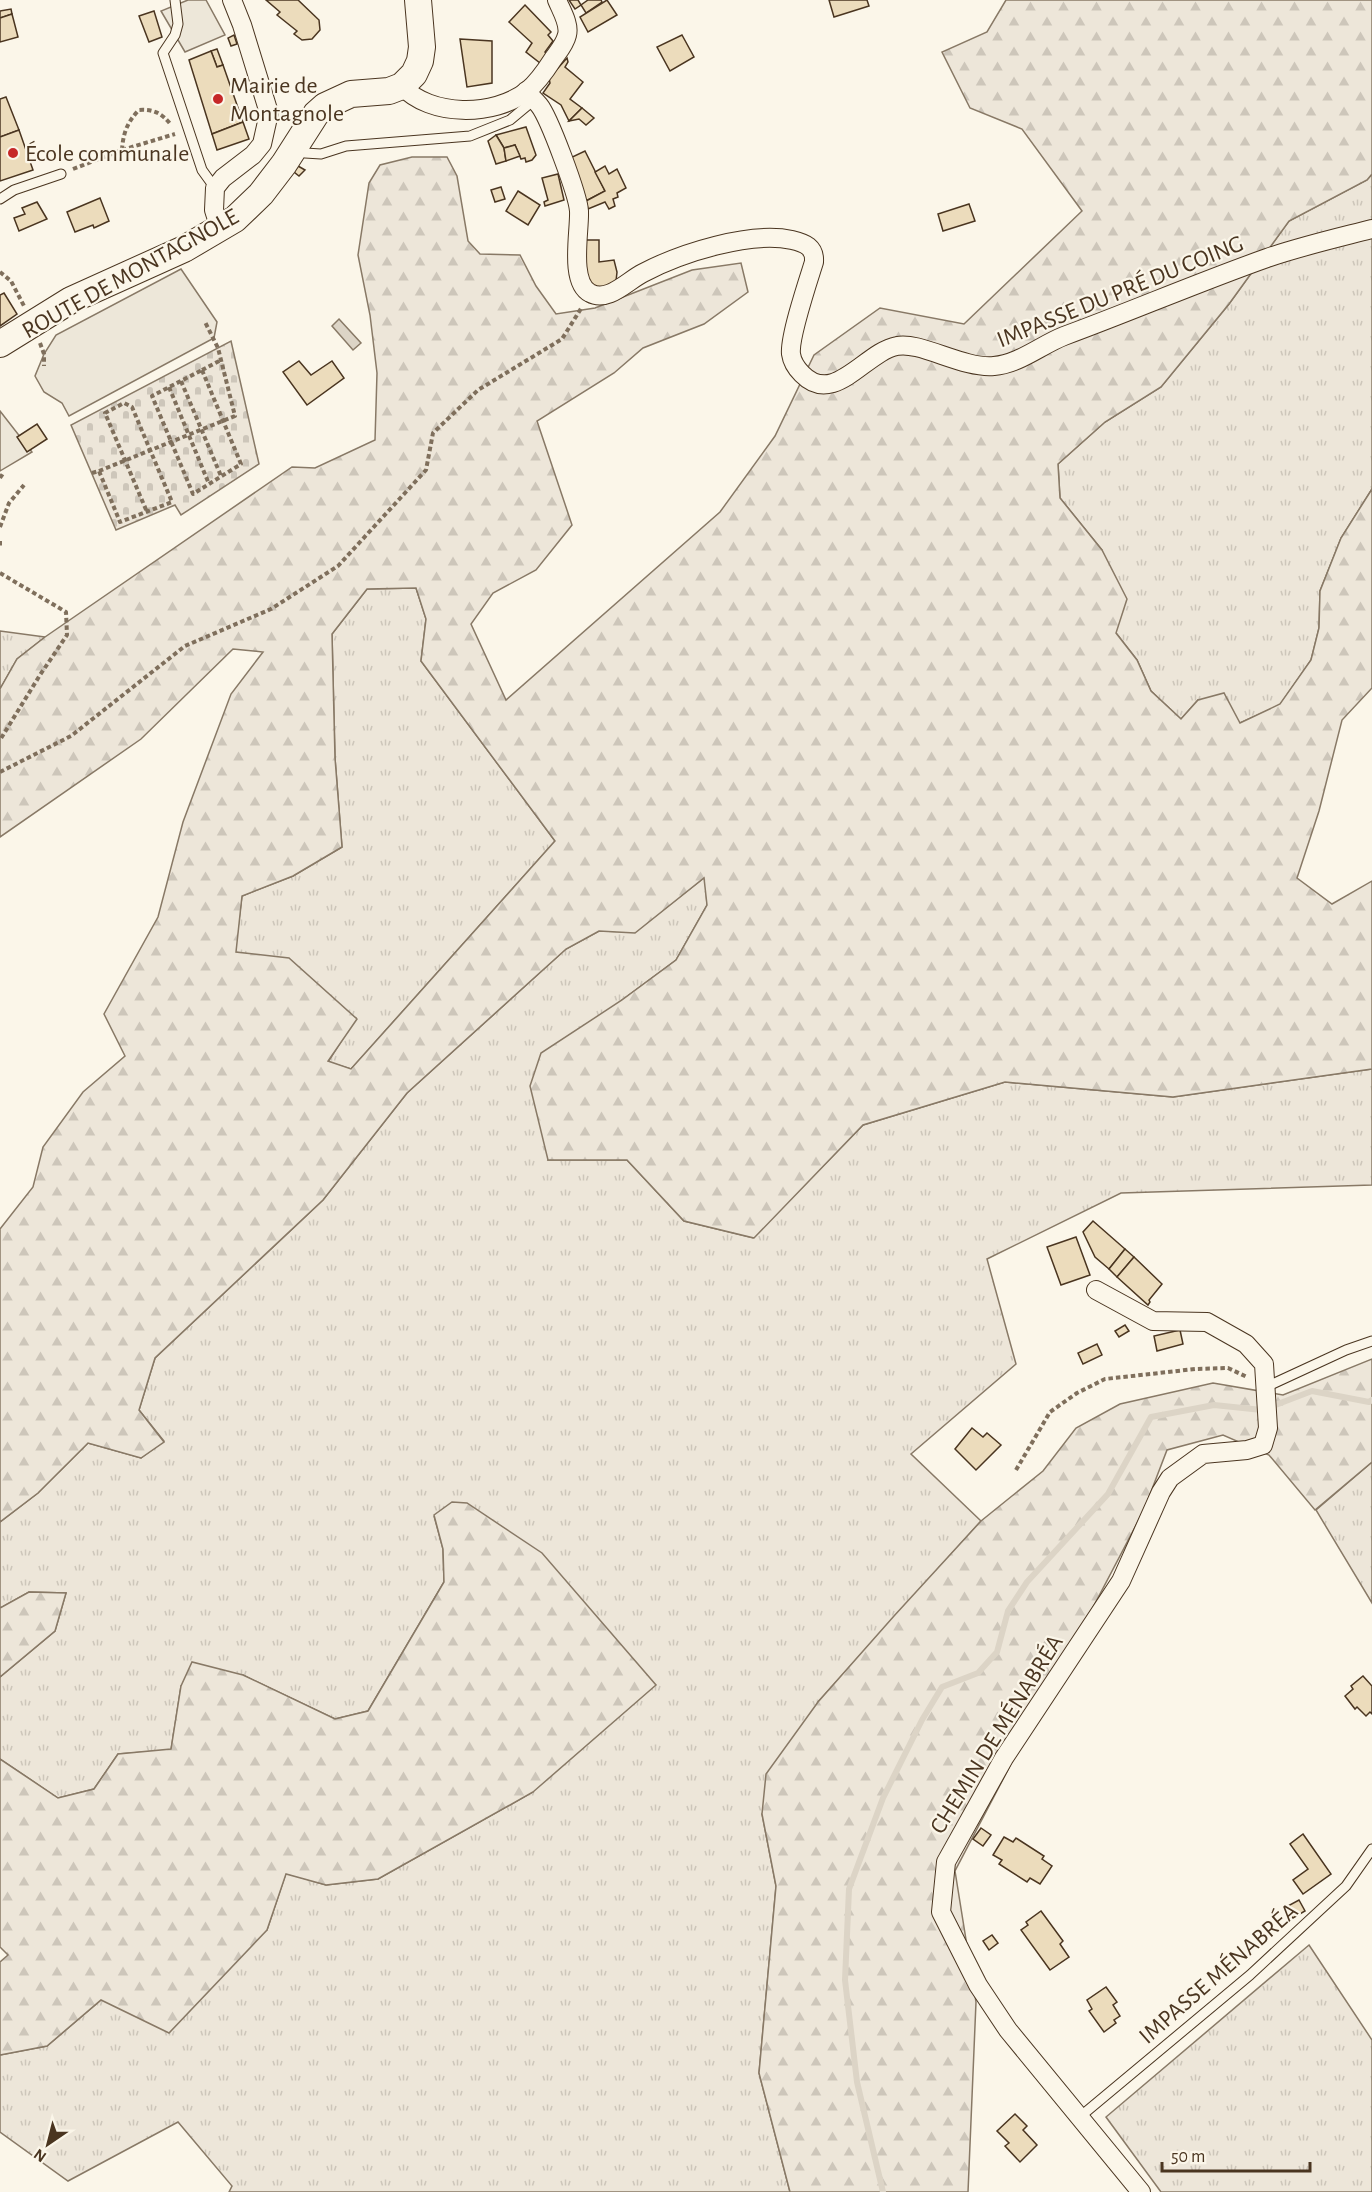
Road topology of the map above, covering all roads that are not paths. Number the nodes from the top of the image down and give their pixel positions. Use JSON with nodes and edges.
{"nodes":[{"id":1,"x":176,"y":0,"type":"edge"},
{"id":2,"x":232,"y":0,"type":"edge"},
{"id":3,"x":418,"y":0,"type":"edge"},
{"id":4,"x":557,"y":0,"type":"edge"},
{"id":5,"x":402,"y":86,"type":"junction"},
{"id":6,"x":530,"y":96,"type":"junction"},
{"id":7,"x":295,"y":147,"type":"junction"},
{"id":8,"x":62,"y":174,"type":"road end"},
{"id":9,"x":214,"y":188,"type":"junction"},
{"id":10,"x":0,"y":199,"type":"edge"},
{"id":11,"x":219,"y":226,"type":"junction"},
{"id":12,"x":1372,"y":229,"type":"edge"},
{"id":13,"x":0,"y":344,"type":"edge"},
{"id":14,"x":1096,"y":1290,"type":"dead end"},
{"id":15,"x":1372,"y":1341,"type":"edge"},
{"id":16,"x":1267,"y":1393,"type":"junction"},
{"id":17,"x":1372,"y":1850,"type":"edge"},
{"id":18,"x":1081,"y":2116,"type":"junction"},
{"id":19,"x":1141,"y":2192,"type":"edge"}],
"edges":[{"from":1,"to":9,"type":"lane"},
{"from":2,"to":9,"type":"street"},
{"from":3,"to":5,"type":"street"},
{"from":4,"to":6,"type":"street"},
{"from":5,"to":6,"type":"street"},
{"from":5,"to":7,"type":"street","name":"ROUTE DE MONTAGNOLE"},
{"from":6,"to":7,"type":"lane"},
{"from":6,"to":12,"type":"street","name":"IMPASSE DU PRÉ DU COING"},
{"from":7,"to":11,"type":"street","name":"ROUTE DE MONTAGNOLE"},
{"from":8,"to":10,"type":"lane"},
{"from":9,"to":11,"type":"street"},
{"from":11,"to":13,"type":"street","name":"ROUTE DE MONTAGNOLE"},
{"from":14,"to":16,"type":"street","name":"CHEMIN DE MÉNABRÉA"},
{"from":15,"to":16,"type":"lane"},
{"from":16,"to":18,"type":"street","name":"CHEMIN DE MÉNABRÉA"},
{"from":17,"to":18,"type":"lane","name":"IMPASSE MÉNABRÉA"},
{"from":18,"to":19,"type":"street","name":"CHEMIN DE MÉNABRÉA"}]}
